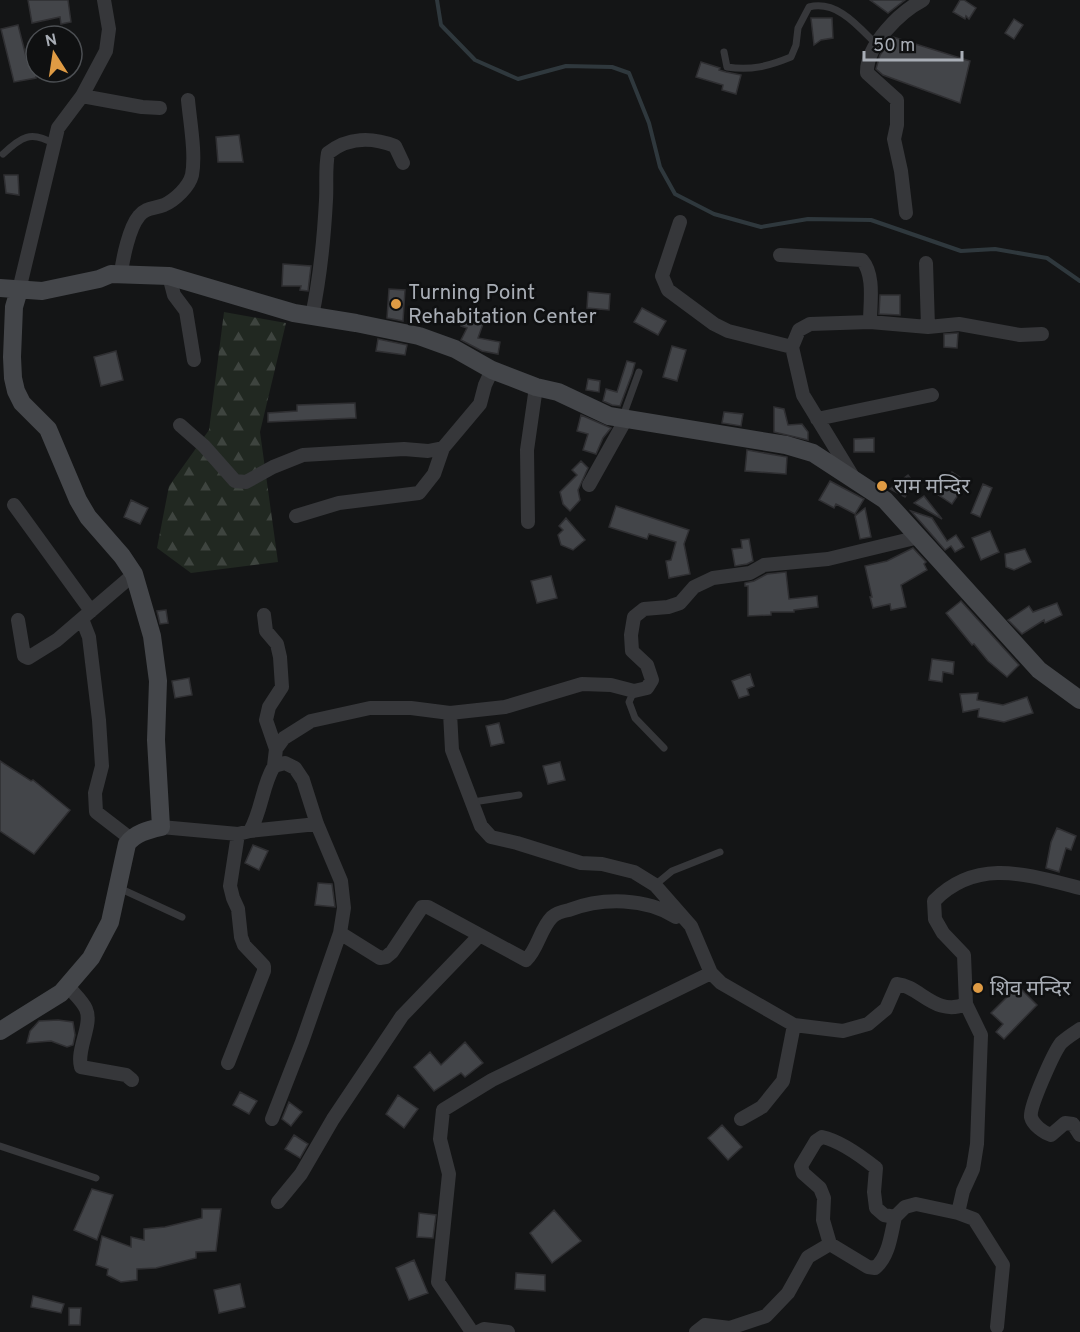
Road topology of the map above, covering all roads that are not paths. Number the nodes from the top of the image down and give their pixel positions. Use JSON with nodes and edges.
{"nodes":[{"id":1,"x":104,"y":0,"type":"edge"},
{"id":2,"x":923,"y":0,"type":"edge"},
{"id":3,"x":876,"y":44,"type":"junction"},
{"id":4,"x":724,"y":52,"type":"dead end"},
{"id":5,"x":82,"y":96,"type":"junction"},
{"id":6,"x":188,"y":100,"type":"dead end"},
{"id":7,"x":160,"y":108,"type":"dead end"},
{"id":8,"x":54,"y":144,"type":"junction"},
{"id":9,"x":3,"y":154,"type":"dead end"},
{"id":10,"x":403,"y":163,"type":"dead end"},
{"id":11,"x":906,"y":213,"type":"dead end"},
{"id":12,"x":680,"y":222,"type":"dead end"},
{"id":13,"x":780,"y":255,"type":"dead end"},
{"id":14,"x":926,"y":262,"type":"dead end"},
{"id":15,"x":121,"y":273,"type":"junction"},
{"id":16,"x":169,"y":276,"type":"junction"},
{"id":17,"x":0,"y":288,"type":"edge"},
{"id":18,"x":13,"y":301,"type":"junction"},
{"id":19,"x":312,"y":315,"type":"junction"},
{"id":20,"x":870,"y":322,"type":"junction"},
{"id":21,"x":928,"y":327,"type":"junction"},
{"id":22,"x":1042,"y":334,"type":"dead end"},
{"id":23,"x":792,"y":347,"type":"junction"},
{"id":24,"x":194,"y":360,"type":"dead end"},
{"id":25,"x":492,"y":370,"type":"junction"},
{"id":26,"x":639,"y":372,"type":"dead end"},
{"id":27,"x":536,"y":387,"type":"junction"},
{"id":28,"x":932,"y":395,"type":"dead end"},
{"id":29,"x":624,"y":419,"type":"junction"},
{"id":30,"x":817,"y":419,"type":"junction"},
{"id":31,"x":180,"y":424,"type":"dead end"},
{"id":32,"x":443,"y":448,"type":"junction"},
{"id":33,"x":853,"y":477,"type":"junction"},
{"id":34,"x":589,"y":485,"type":"dead end"},
{"id":35,"x":14,"y":506,"type":"dead end"},
{"id":36,"x":296,"y":516,"type":"dead end"},
{"id":37,"x":528,"y":522,"type":"dead end"},
{"id":38,"x":919,"y":537,"type":"junction"},
{"id":39,"x":134,"y":574,"type":"junction"},
{"id":40,"x":87,"y":615,"type":"junction"},
{"id":41,"x":264,"y":615,"type":"dead end"},
{"id":42,"x":18,"y":620,"type":"dead end"},
{"id":43,"x":634,"y":691,"type":"junction"},
{"id":44,"x":1078,"y":698,"type":"edge"},
{"id":45,"x":450,"y":713,"type":"junction"},
{"id":46,"x":664,"y":748,"type":"dead end"},
{"id":47,"x":276,"y":749,"type":"junction"},
{"id":48,"x":274,"y":765,"type":"junction"},
{"id":49,"x":519,"y":795,"type":"dead end"},
{"id":50,"x":472,"y":802,"type":"junction"},
{"id":51,"x":317,"y":824,"type":"junction"},
{"id":52,"x":161,"y":827,"type":"junction"},
{"id":53,"x":244,"y":832,"type":"junction"},
{"id":54,"x":131,"y":839,"type":"junction"},
{"id":55,"x":720,"y":852,"type":"dead end"},
{"id":56,"x":655,"y":885,"type":"junction"},
{"id":57,"x":119,"y":888,"type":"junction"},
{"id":58,"x":1080,"y":888,"type":"edge"},
{"id":59,"x":182,"y":917,"type":"dead end"},
{"id":60,"x":691,"y":926,"type":"junction"},
{"id":61,"x":340,"y":933,"type":"junction"},
{"id":62,"x":478,"y":936,"type":"junction"},
{"id":63,"x":711,"y":973,"type":"junction"},
{"id":64,"x":67,"y":986,"type":"junction"},
{"id":65,"x":966,"y":1004,"type":"junction"},
{"id":66,"x":794,"y":1025,"type":"junction"},
{"id":67,"x":1080,"y":1029,"type":"edge"},
{"id":68,"x":0,"y":1031,"type":"edge"},
{"id":69,"x":228,"y":1063,"type":"dead end"},
{"id":70,"x":132,"y":1080,"type":"dead end"},
{"id":71,"x":272,"y":1119,"type":"dead end"},
{"id":72,"x":741,"y":1119,"type":"dead end"},
{"id":73,"x":1080,"y":1135,"type":"edge"},
{"id":74,"x":0,"y":1146,"type":"edge"},
{"id":75,"x":96,"y":1178,"type":"dead end"},
{"id":76,"x":278,"y":1202,"type":"dead end"},
{"id":77,"x":958,"y":1213,"type":"junction"},
{"id":78,"x":895,"y":1217,"type":"junction"},
{"id":79,"x":830,"y":1244,"type":"junction"},
{"id":80,"x":997,"y":1327,"type":"dead end"},
{"id":81,"x":472,"y":1332,"type":"edge"},
{"id":82,"x":478,"y":1332,"type":"edge"},
{"id":83,"x":508,"y":1332,"type":"edge"},
{"id":84,"x":696,"y":1332,"type":"edge"}],
"edges":[{"from":1,"to":5,"type":"street"},
{"from":2,"to":3,"type":"street"},
{"from":3,"to":4,"type":"lane"},
{"from":3,"to":11,"type":"street"},
{"from":5,"to":7,"type":"street"},
{"from":5,"to":8,"type":"street"},
{"from":6,"to":15,"type":"street"},
{"from":8,"to":9,"type":"lane"},
{"from":8,"to":18,"type":"street"},
{"from":10,"to":19,"type":"street"},
{"from":12,"to":23,"type":"street"},
{"from":13,"to":20,"type":"street"},
{"from":14,"to":21,"type":"street"},
{"from":15,"to":16,"type":"street"},
{"from":15,"to":18,"type":"street"},
{"from":16,"to":19,"type":"street"},
{"from":16,"to":24,"type":"street"},
{"from":17,"to":18,"type":"street"},
{"from":18,"to":39,"type":"street"},
{"from":19,"to":25,"type":"street"},
{"from":20,"to":21,"type":"street"},
{"from":20,"to":23,"type":"street"},
{"from":21,"to":22,"type":"street"},
{"from":23,"to":30,"type":"street"},
{"from":25,"to":27,"type":"street"},
{"from":25,"to":32,"type":"street"},
{"from":26,"to":29,"type":"lane"},
{"from":27,"to":29,"type":"street"},
{"from":27,"to":37,"type":"street"},
{"from":28,"to":30,"type":"street"},
{"from":29,"to":33,"type":"street"},
{"from":29,"to":34,"type":"street"},
{"from":30,"to":33,"type":"street"},
{"from":31,"to":32,"type":"street"},
{"from":32,"to":36,"type":"street"},
{"from":33,"to":38,"type":"street"},
{"from":35,"to":40,"type":"street"},
{"from":38,"to":43,"type":"street"},
{"from":38,"to":44,"type":"street"},
{"from":39,"to":40,"type":"street"},
{"from":39,"to":52,"type":"street"},
{"from":40,"to":42,"type":"street"},
{"from":40,"to":54,"type":"street"},
{"from":41,"to":47,"type":"street"},
{"from":43,"to":45,"type":"street"},
{"from":43,"to":46,"type":"lane"},
{"from":45,"to":47,"type":"street"},
{"from":45,"to":50,"type":"street"},
{"from":47,"to":48,"type":"street"},
{"from":48,"to":51,"type":"street"},
{"from":48,"to":53,"type":"street"},
{"from":49,"to":50,"type":"lane"},
{"from":50,"to":56,"type":"street"},
{"from":51,"to":53,"type":"street"},
{"from":51,"to":61,"type":"street"},
{"from":52,"to":53,"type":"street"},
{"from":52,"to":54,"type":"street"},
{"from":53,"to":69,"type":"street"},
{"from":54,"to":57,"type":"street"},
{"from":55,"to":56,"type":"lane"},
{"from":56,"to":60,"type":"street"},
{"from":57,"to":59,"type":"lane"},
{"from":57,"to":64,"type":"street"},
{"from":58,"to":65,"type":"street"},
{"from":60,"to":62,"type":"street"},
{"from":60,"to":63,"type":"street"},
{"from":61,"to":62,"type":"street"},
{"from":61,"to":71,"type":"street"},
{"from":62,"to":76,"type":"street"},
{"from":63,"to":66,"type":"street"},
{"from":63,"to":81,"type":"street"},
{"from":64,"to":68,"type":"street"},
{"from":64,"to":70,"type":"street"},
{"from":65,"to":66,"type":"street"},
{"from":65,"to":77,"type":"street"},
{"from":66,"to":72,"type":"street"},
{"from":67,"to":73,"type":"street"},
{"from":74,"to":75,"type":"lane"},
{"from":77,"to":78,"type":"street"},
{"from":77,"to":80,"type":"street"},
{"from":78,"to":79,"type":"street"},
{"from":78,"to":79,"type":"street"},
{"from":79,"to":84,"type":"street"},
{"from":82,"to":83,"type":"street"}]}
